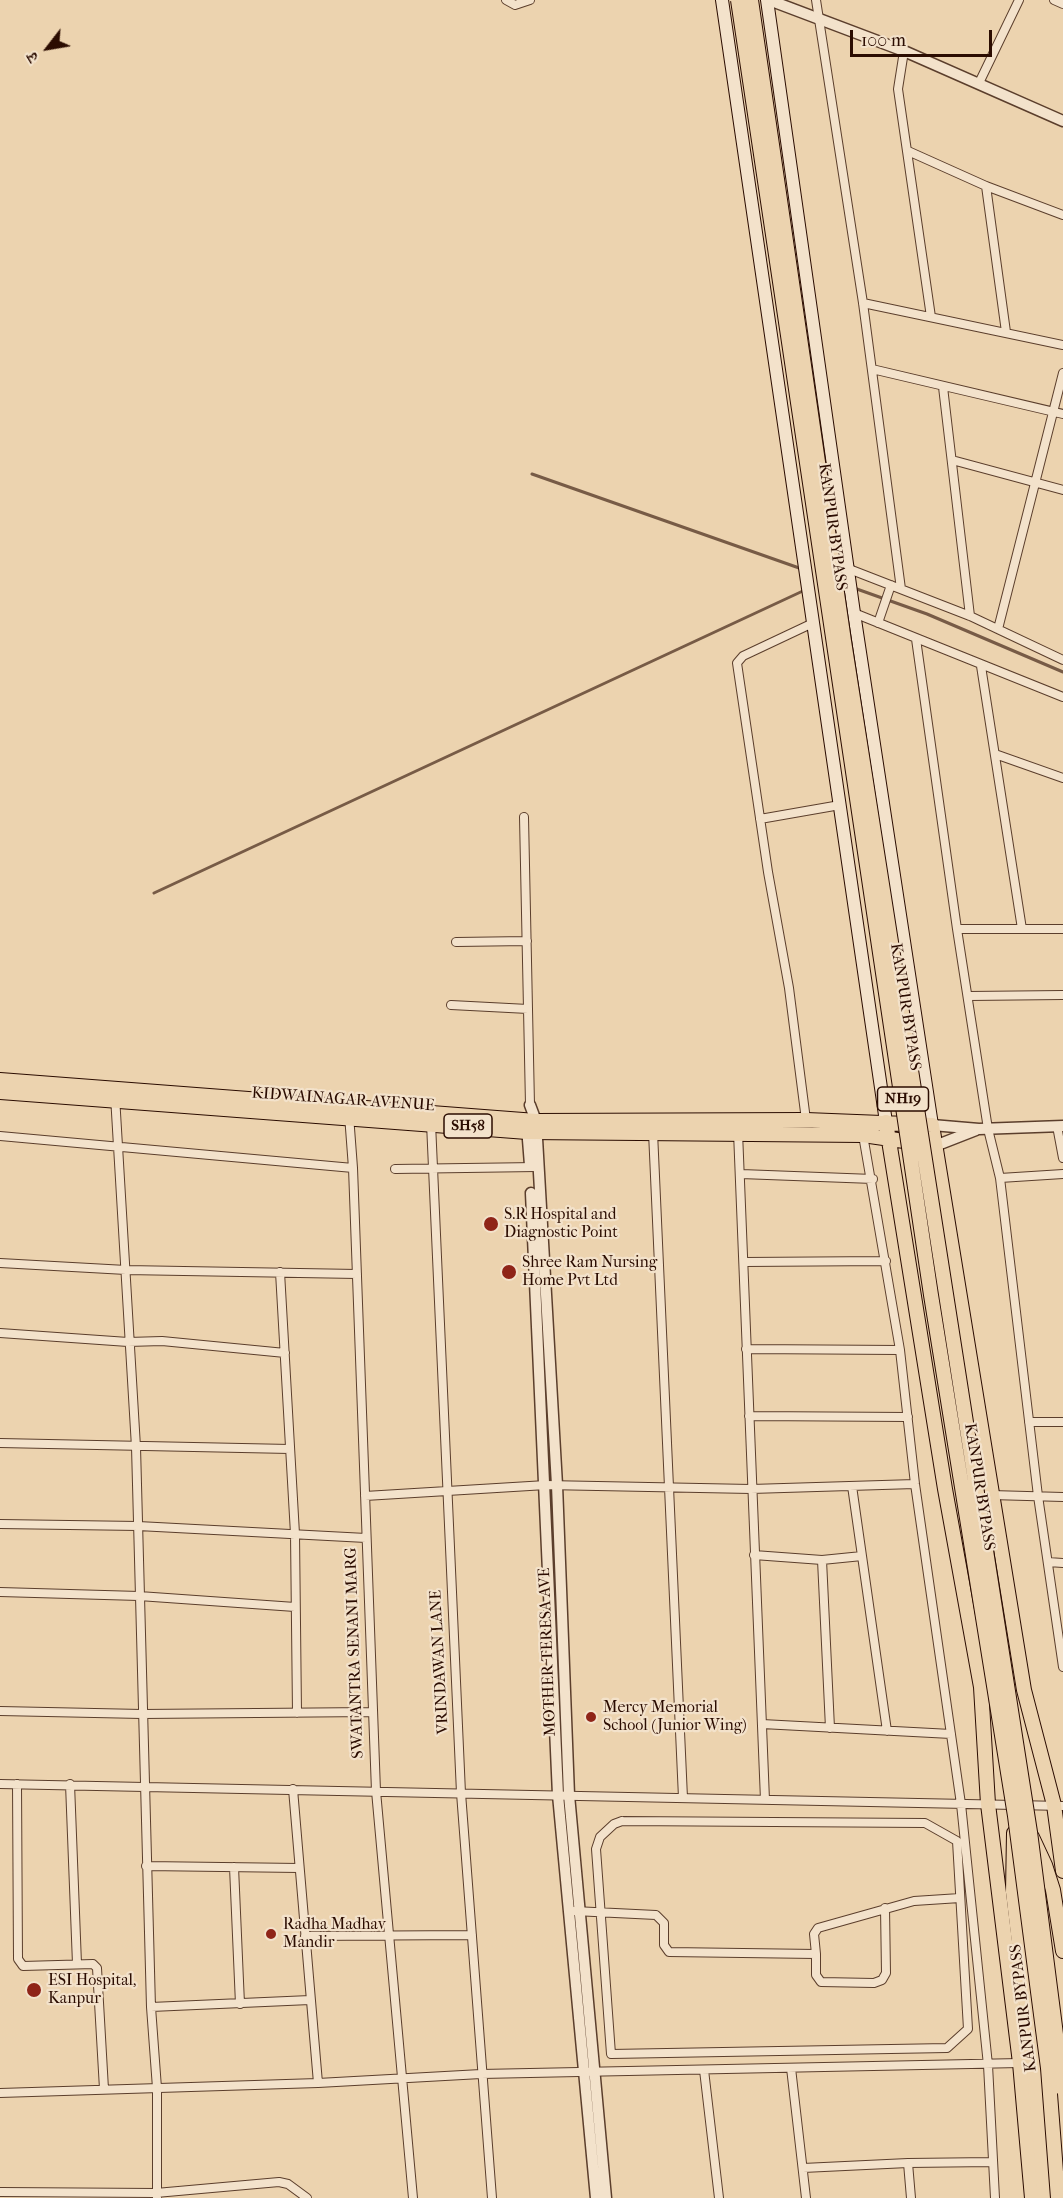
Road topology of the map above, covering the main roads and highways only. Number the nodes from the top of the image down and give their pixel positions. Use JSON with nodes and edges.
{"nodes":[{"id":1,"x":722,"y":0,"type":"edge"},
{"id":2,"x":738,"y":0,"type":"edge"},
{"id":3,"x":751,"y":0,"type":"edge"},
{"id":4,"x":774,"y":1,"type":"edge"},
{"id":5,"x":0,"y":1080,"type":"edge"},
{"id":6,"x":0,"y":1092,"type":"edge"},
{"id":7,"x":348,"y":1111,"type":"junction"},
{"id":8,"x":886,"y":1122,"type":"junction"},
{"id":9,"x":932,"y":1125,"type":"junction"},
{"id":10,"x":531,"y":1126,"type":"junction"},
{"id":11,"x":739,"y":1126,"type":"junction"},
{"id":12,"x":889,"y":1138,"type":"junction"},
{"id":13,"x":935,"y":1146,"type":"junction"},
{"id":14,"x":1059,"y":1805,"type":"edge"},
{"id":15,"x":1015,"y":1816,"type":"junction"},
{"id":16,"x":1030,"y":1832,"type":"junction"},
{"id":17,"x":1063,"y":1871,"type":"edge"},
{"id":18,"x":1063,"y":1951,"type":"edge"},
{"id":19,"x":1063,"y":2089,"type":"edge"},
{"id":20,"x":1044,"y":2192,"type":"edge"},
{"id":21,"x":1032,"y":2198,"type":"edge"},
{"id":22,"x":1058,"y":2198,"type":"edge"}],
"edges":[{"from":1,"to":8,"type":"main road"},
{"from":2,"to":15,"type":"main road","name":"KANPUR BYPASS","number":"NH19","bridge":true},
{"from":3,"to":16,"type":"main road","name":"KANPUR BYPASS","number":"NH19","bridge":true},
{"from":4,"to":9,"type":"main road"},
{"from":5,"to":7,"type":"main road","name":"KIDWAINAGAR AVENUE","number":"SH58"},
{"from":6,"to":7,"type":"main road","name":"KIDWAINAGAR AVENUE","number":"SH58"},
{"from":7,"to":10,"type":"main road","name":"KIDWAINAGAR AVENUE","number":"SH58"},
{"from":7,"to":10,"type":"main road","name":"KIDWAINAGAR AVENUE","number":"SH58"},
{"from":8,"to":9,"type":"main road","name":"KIDWAINAGAR AVENUE","number":"SH58"},
{"from":8,"to":11,"type":"main road","name":"KIDWAINAGAR AVENUE","number":"SH58"},
{"from":8,"to":12,"type":"main road"},
{"from":9,"to":13,"type":"main road"},
{"from":10,"to":11,"type":"main road","name":"KIDWAINAGAR AVENUE","number":"SH58"},
{"from":10,"to":11,"type":"main road","name":"KIDWAINAGAR AVENUE","number":"SH58"},
{"from":11,"to":12,"type":"main road","name":"KIDWAINAGAR AVENUE","number":"SH58"},
{"from":12,"to":13,"type":"main road","name":"KIDWAINAGAR AVENUE","number":"SH58"},
{"from":12,"to":21,"type":"main road"},
{"from":13,"to":14,"type":"main road"},
{"from":14,"to":17,"type":"main road"},
{"from":15,"to":20,"type":"main road","bridge":true},
{"from":15,"to":22,"type":"main road","name":"KANPUR BYPASS","number":"NH19","bridge":true},
{"from":16,"to":18,"type":"main road"},
{"from":16,"to":19,"type":"main road","name":"KANPUR BYPASS","number":"NH19","bridge":true}]}
